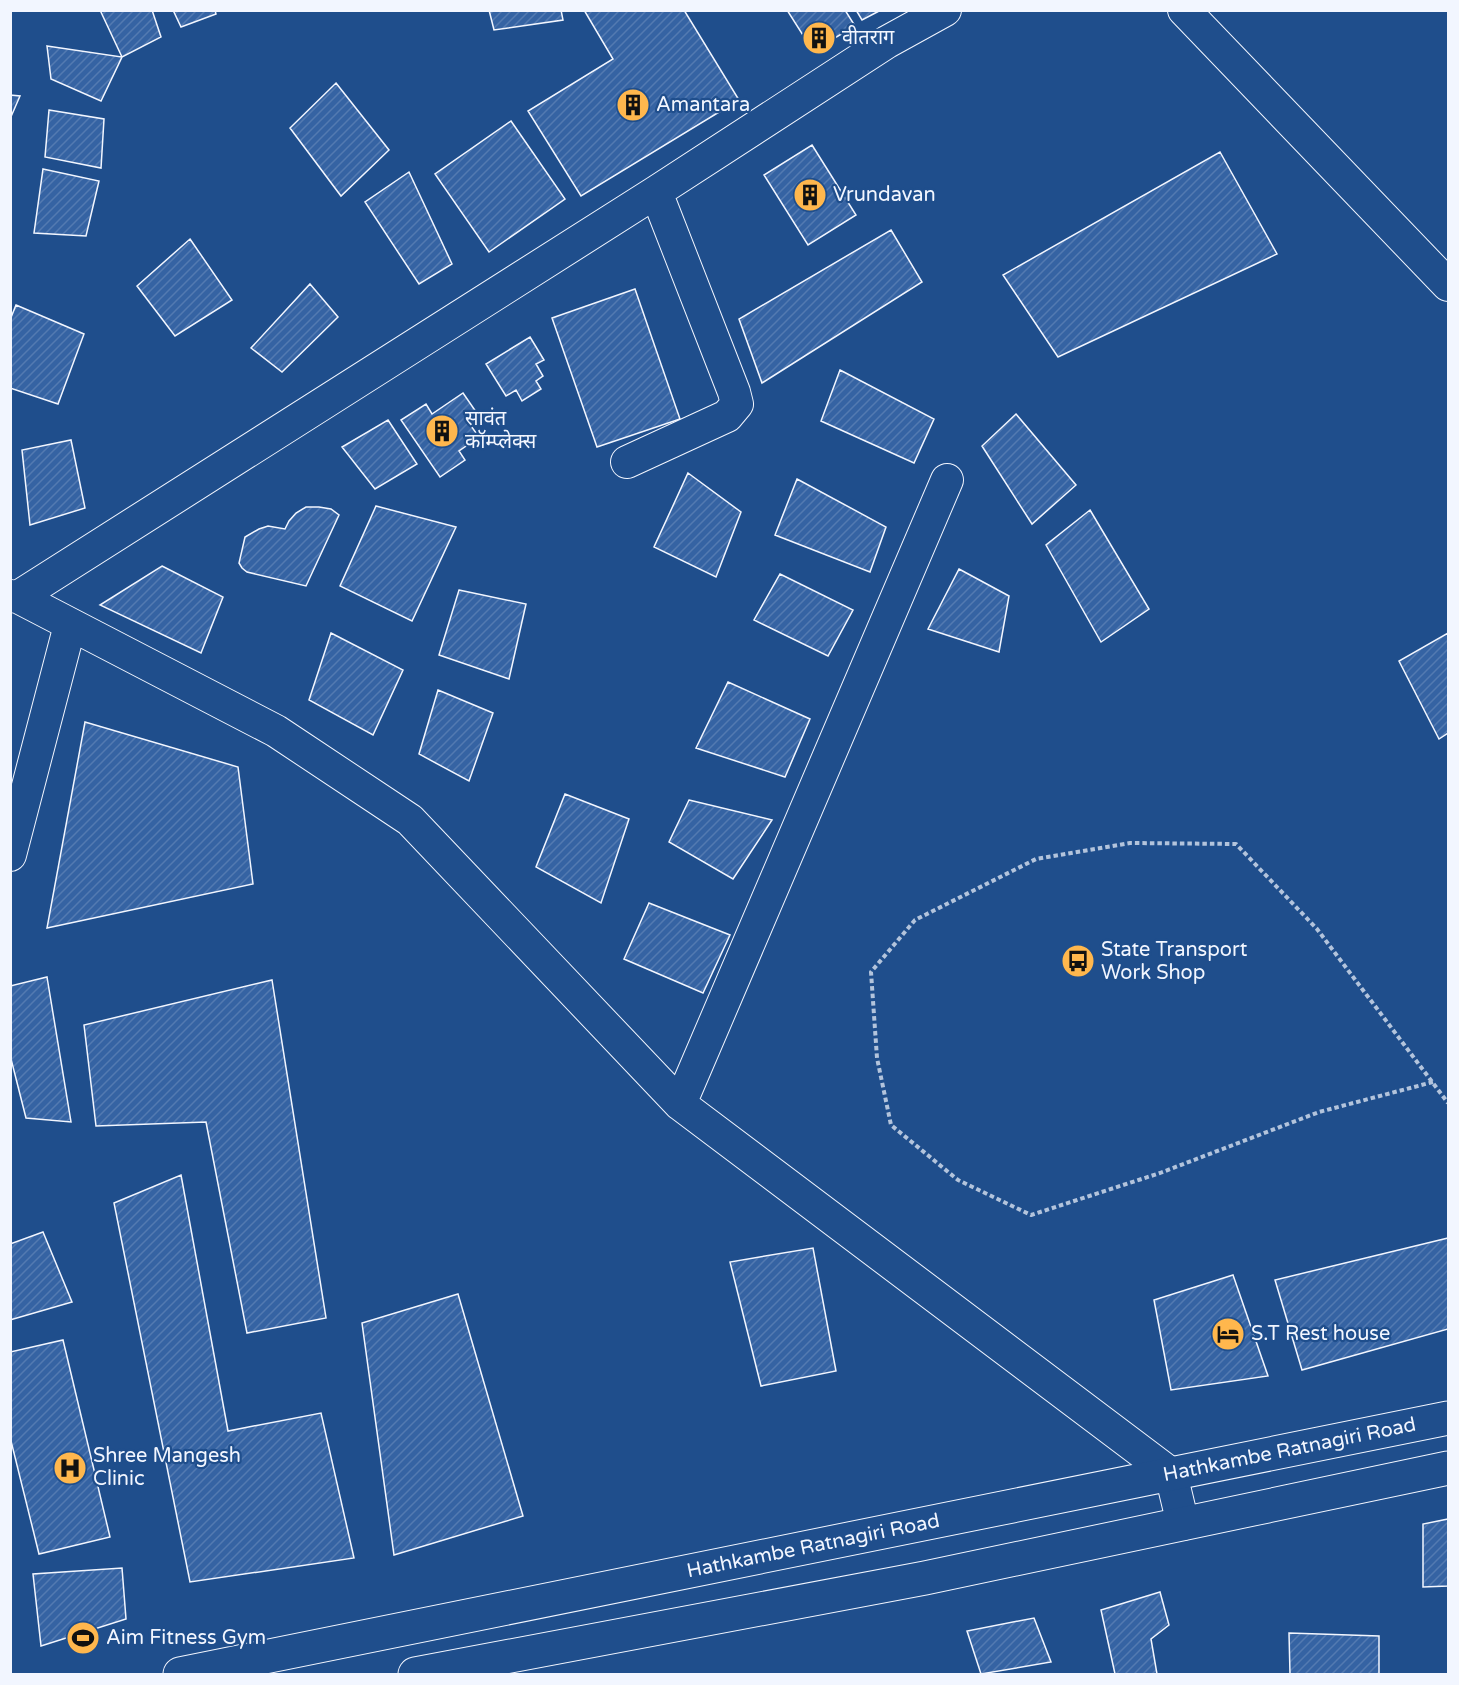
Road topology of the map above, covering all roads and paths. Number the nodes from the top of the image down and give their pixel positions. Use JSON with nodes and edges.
{"nodes":[{"id":1,"x":945,"y":10,"type":"edge"},
{"id":2,"x":1184,"y":10,"type":"edge"},
{"id":3,"x":656,"y":192,"type":"junction"},
{"id":4,"x":1449,"y":285,"type":"edge"},
{"id":5,"x":627,"y":462,"type":"dead end"},
{"id":6,"x":947,"y":480,"type":"dead end"},
{"id":7,"x":14,"y":596,"type":"edge"},
{"id":8,"x":70,"y":625,"type":"junction"},
{"id":9,"x":10,"y":855,"type":"edge"},
{"id":10,"x":1432,"y":1082,"type":"junction"},
{"id":11,"x":1449,"y":1102,"type":"edge"},
{"id":12,"x":680,"y":1104,"type":"junction"},
{"id":13,"x":1449,"y":1419,"type":"edge"},
{"id":14,"x":1449,"y":1468,"type":"edge"},
{"id":15,"x":1171,"y":1474,"type":"junction"},
{"id":16,"x":1184,"y":1524,"type":"junction"},
{"id":17,"x":180,"y":1674,"type":"edge"},
{"id":18,"x":415,"y":1674,"type":"edge"}],
"edges":[{"from":1,"to":3,"type":"street"},
{"from":2,"to":4,"type":"street"},
{"from":3,"to":5,"type":"street"},
{"from":3,"to":7,"type":"street"},
{"from":6,"to":12,"type":"street"},
{"from":7,"to":8,"type":"street"},
{"from":8,"to":9,"type":"street"},
{"from":8,"to":12,"type":"street"},
{"from":10,"to":10,"type":"path"},
{"from":10,"to":11,"type":"path"},
{"from":12,"to":15,"type":"street"},
{"from":13,"to":15,"type":"main road","name":"Hathkambe Ratnagiri Road"},
{"from":14,"to":16,"type":"main road"},
{"from":15,"to":16,"type":"street"},
{"from":15,"to":17,"type":"main road","name":"Hathkambe Ratnagiri Road"},
{"from":16,"to":18,"type":"main road"}]}
